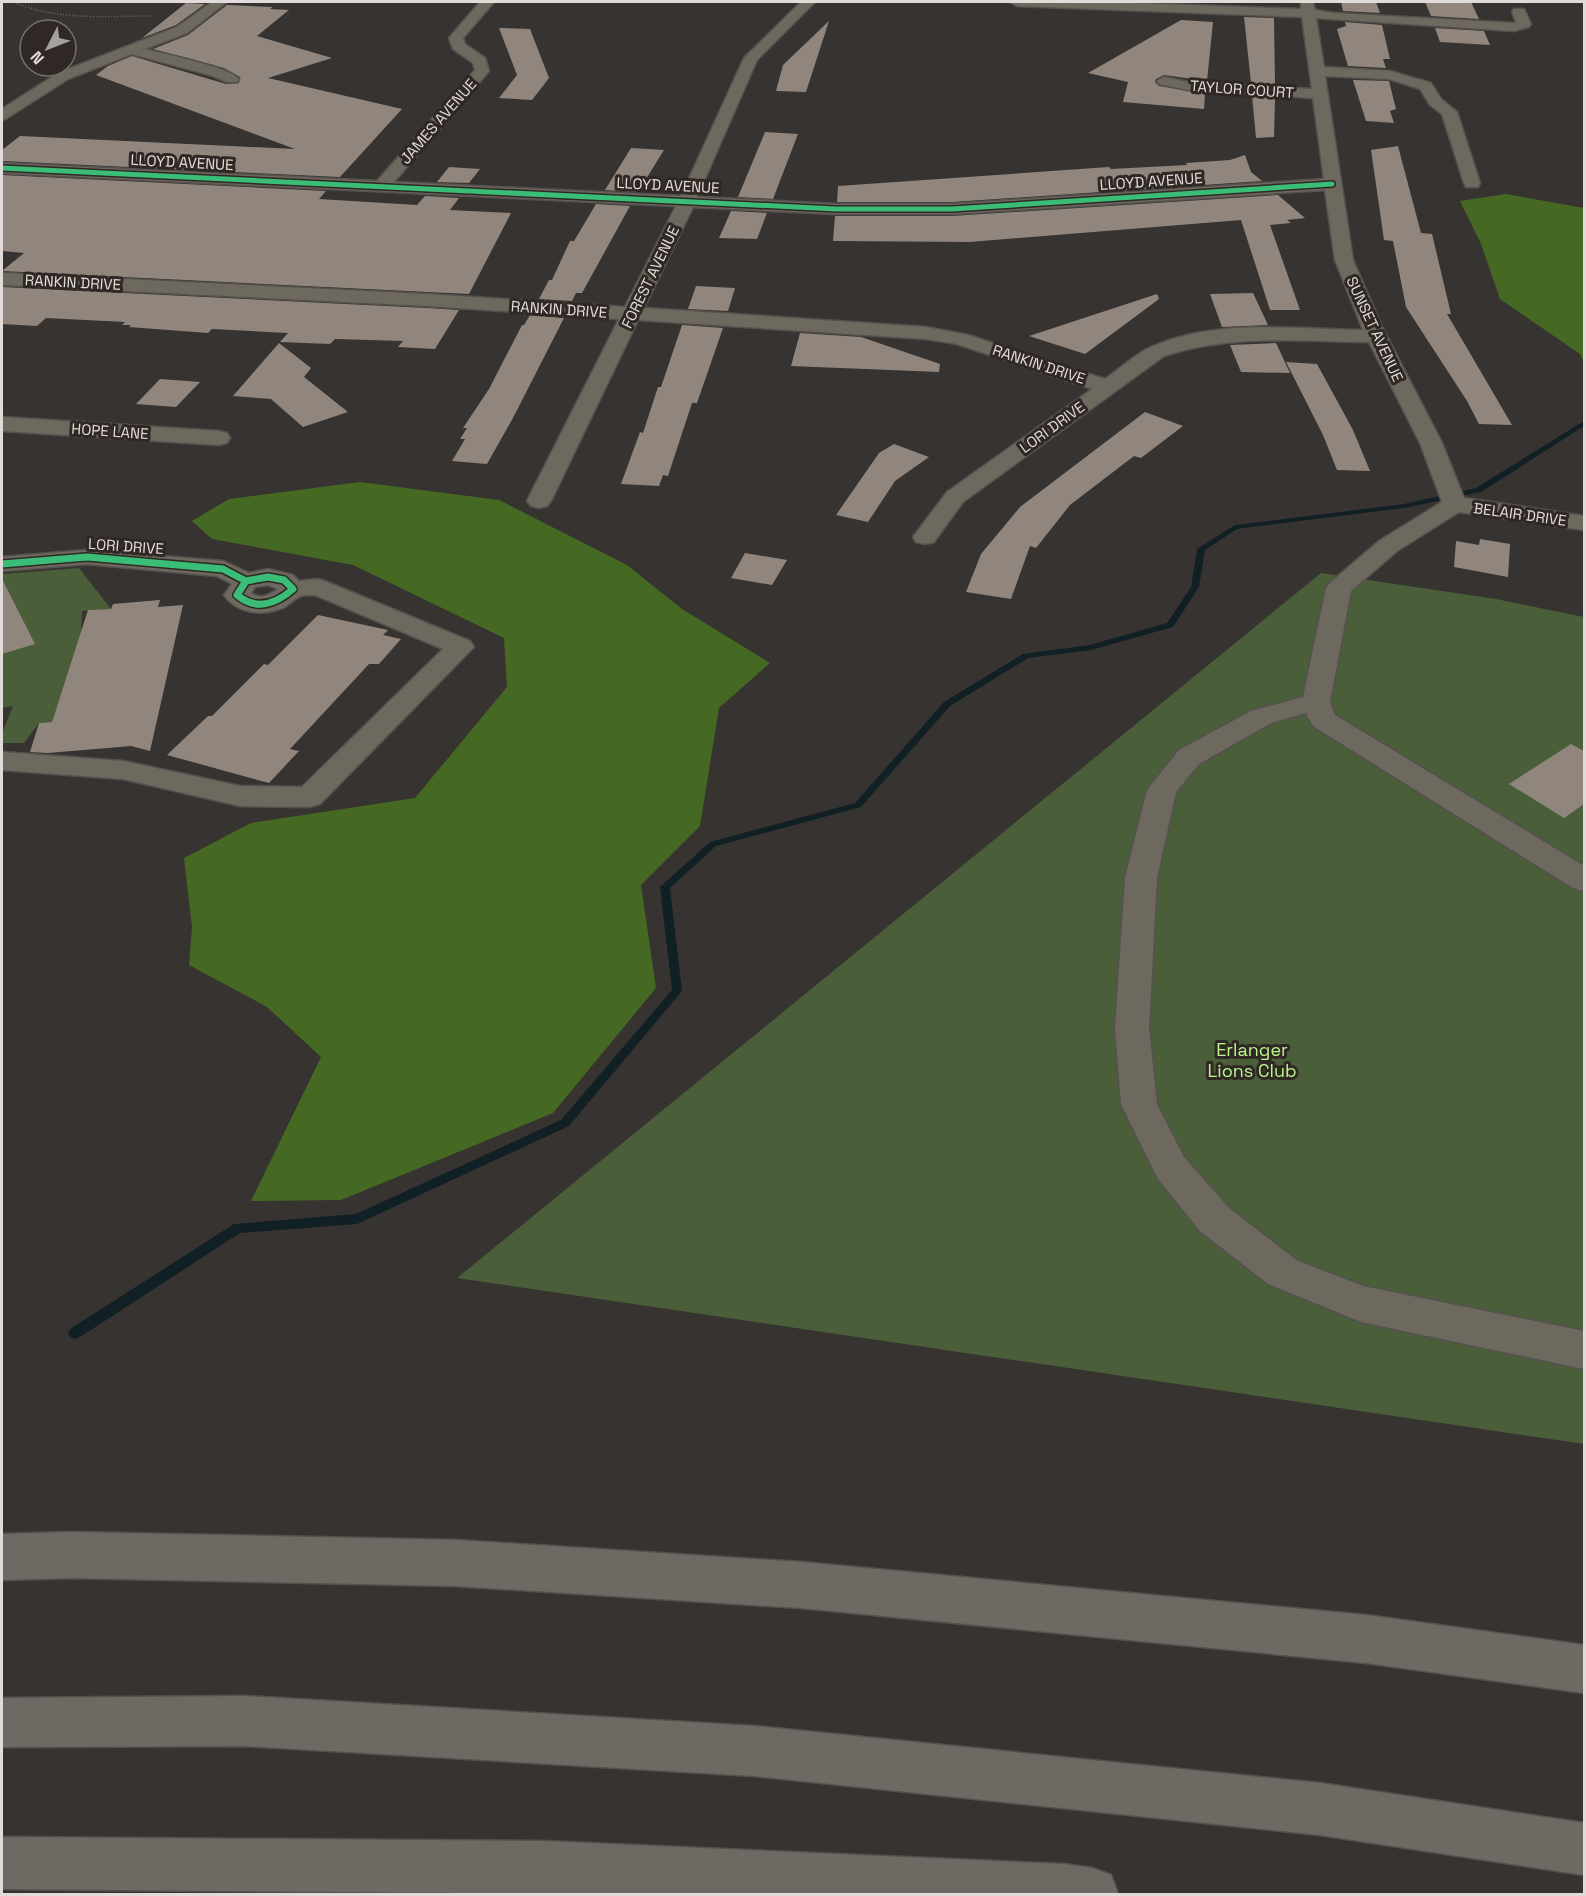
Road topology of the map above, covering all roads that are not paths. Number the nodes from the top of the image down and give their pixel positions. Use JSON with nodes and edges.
{"nodes":[{"id":1,"x":220,"y":2,"type":"edge"},
{"id":2,"x":487,"y":2,"type":"edge"},
{"id":3,"x":808,"y":2,"type":"edge"},
{"id":4,"x":1017,"y":2,"type":"edge"},
{"id":5,"x":1307,"y":7,"type":"edge"},
{"id":6,"x":1519,"y":12,"type":"dead end"},
{"id":7,"x":131,"y":50,"type":"junction"},
{"id":8,"x":1317,"y":71,"type":"junction"},
{"id":9,"x":232,"y":79,"type":"dead end"},
{"id":10,"x":1164,"y":81,"type":"dead end"},
{"id":11,"x":1320,"y":94,"type":"junction"},
{"id":12,"x":2,"y":116,"type":"edge"},
{"id":13,"x":2,"y":168,"type":"edge"},
{"id":14,"x":1472,"y":183,"type":"dead end"},
{"id":15,"x":1332,"y":184,"type":"junction"},
{"id":16,"x":381,"y":187,"type":"junction"},
{"id":17,"x":687,"y":201,"type":"junction"},
{"id":18,"x":2,"y":279,"type":"edge"},
{"id":19,"x":632,"y":314,"type":"junction"},
{"id":20,"x":1375,"y":336,"type":"junction"},
{"id":21,"x":1108,"y":387,"type":"junction"},
{"id":22,"x":2,"y":424,"type":"edge"},
{"id":23,"x":219,"y":438,"type":"dead end"},
{"id":24,"x":539,"y":501,"type":"dead end"},
{"id":25,"x":1455,"y":504,"type":"junction"},
{"id":26,"x":1584,"y":523,"type":"edge"},
{"id":27,"x":926,"y":537,"type":"dead end"},
{"id":28,"x":2,"y":564,"type":"edge"},
{"id":29,"x":1316,"y":702,"type":"junction"},
{"id":30,"x":2,"y":761,"type":"edge"},
{"id":31,"x":1584,"y":880,"type":"edge"},
{"id":32,"x":1584,"y":1350,"type":"edge"},
{"id":33,"x":2,"y":1557,"type":"edge"},
{"id":34,"x":1584,"y":1669,"type":"edge"},
{"id":35,"x":2,"y":1723,"type":"edge"},
{"id":36,"x":1584,"y":1849,"type":"edge"},
{"id":37,"x":2,"y":1863,"type":"edge"},
{"id":38,"x":1092,"y":1894,"type":"edge"}],
"edges":[{"from":1,"to":7,"type":"street"},
{"from":2,"to":16,"type":"street","name":"JAMES AVENUE"},
{"from":3,"to":17,"type":"street","name":"FOREST AVENUE"},
{"from":4,"to":5,"type":"street"},
{"from":5,"to":6,"type":"street"},
{"from":5,"to":8,"type":"street","name":"SUNSET AVENUE"},
{"from":7,"to":9,"type":"street"},
{"from":7,"to":12,"type":"street"},
{"from":8,"to":11,"type":"street","name":"SUNSET AVENUE"},
{"from":8,"to":14,"type":"street"},
{"from":10,"to":11,"type":"street","name":"TAYLOR COURT"},
{"from":11,"to":15,"type":"street","name":"SUNSET AVENUE"},
{"from":13,"to":16,"type":"street","name":"LLOYD AVENUE"},
{"from":15,"to":17,"type":"street","name":"LLOYD AVENUE"},
{"from":15,"to":20,"type":"street","name":"SUNSET AVENUE"},
{"from":16,"to":17,"type":"street","name":"LLOYD AVENUE"},
{"from":17,"to":19,"type":"street","name":"FOREST AVENUE"},
{"from":18,"to":19,"type":"street","name":"RANKIN DRIVE"},
{"from":19,"to":21,"type":"street","name":"RANKIN DRIVE"},
{"from":19,"to":24,"type":"street","name":"FOREST AVENUE"},
{"from":20,"to":21,"type":"street","name":"LORI DRIVE"},
{"from":20,"to":25,"type":"street","name":"SUNSET AVENUE"},
{"from":21,"to":27,"type":"street","name":"LORI DRIVE"},
{"from":22,"to":23,"type":"street","name":"HOPE LANE"},
{"from":25,"to":26,"type":"street","name":"BELAIR DRIVE"},
{"from":25,"to":29,"type":"street"},
{"from":28,"to":30,"type":"street","name":"LORI DRIVE"},
{"from":29,"to":31,"type":"street"},
{"from":29,"to":32,"type":"street"},
{"from":33,"to":34,"type":"highway"},
{"from":35,"to":36,"type":"highway"},
{"from":37,"to":38,"type":"highway"}]}
